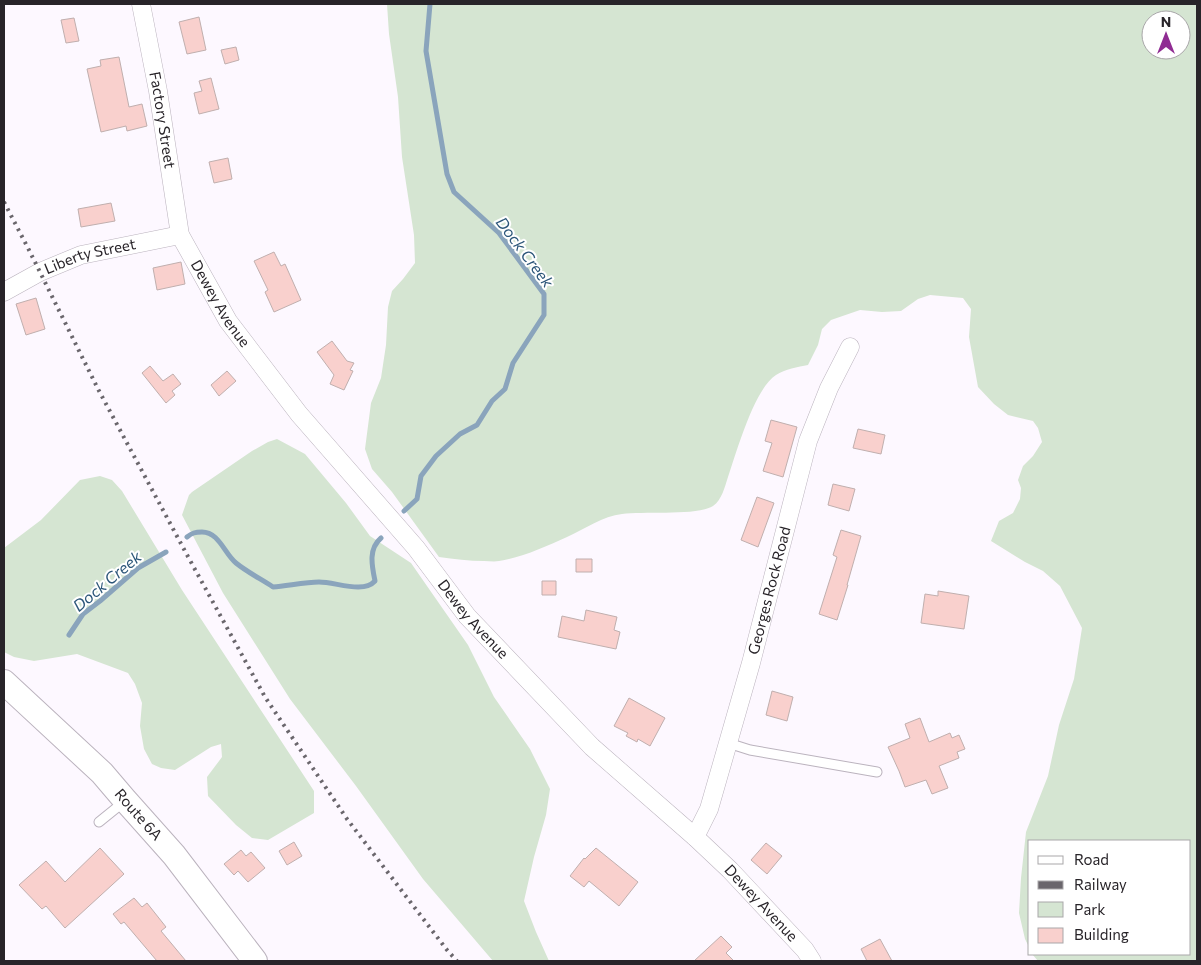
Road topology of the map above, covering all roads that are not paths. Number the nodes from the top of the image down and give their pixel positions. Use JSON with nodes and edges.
{"nodes":[{"id":1,"x":140,"y":4,"type":"edge"},
{"id":2,"x":180,"y":235,"type":"junction"},
{"id":3,"x":4,"y":292,"type":"edge"},
{"id":4,"x":850,"y":347,"type":"dead end"},
{"id":5,"x":4,"y":682,"type":"edge"},
{"id":6,"x":728,"y":743,"type":"junction"},
{"id":7,"x":877,"y":772,"type":"dead end"},
{"id":8,"x":125,"y":800,"type":"junction"},
{"id":9,"x":99,"y":822,"type":"dead end"},
{"id":10,"x":695,"y":837,"type":"junction"},
{"id":11,"x":255,"y":961,"type":"edge"},
{"id":12,"x":812,"y":961,"type":"edge"}],
"edges":[{"from":1,"to":2,"type":"street","name":"Factory Street"},
{"from":2,"to":3,"type":"street","name":"Liberty Street"},
{"from":2,"to":10,"type":"street","name":"Dewey Avenue"},
{"from":4,"to":6,"type":"street","name":"Georges Rock Road"},
{"from":5,"to":8,"type":"main road","name":"Route 6A"},
{"from":6,"to":7,"type":"lane"},
{"from":6,"to":10,"type":"street","name":"Georges Rock Road"},
{"from":8,"to":9,"type":"lane"},
{"from":8,"to":11,"type":"main road","name":"Route 6A"},
{"from":10,"to":12,"type":"street","name":"Dewey Avenue"}]}
